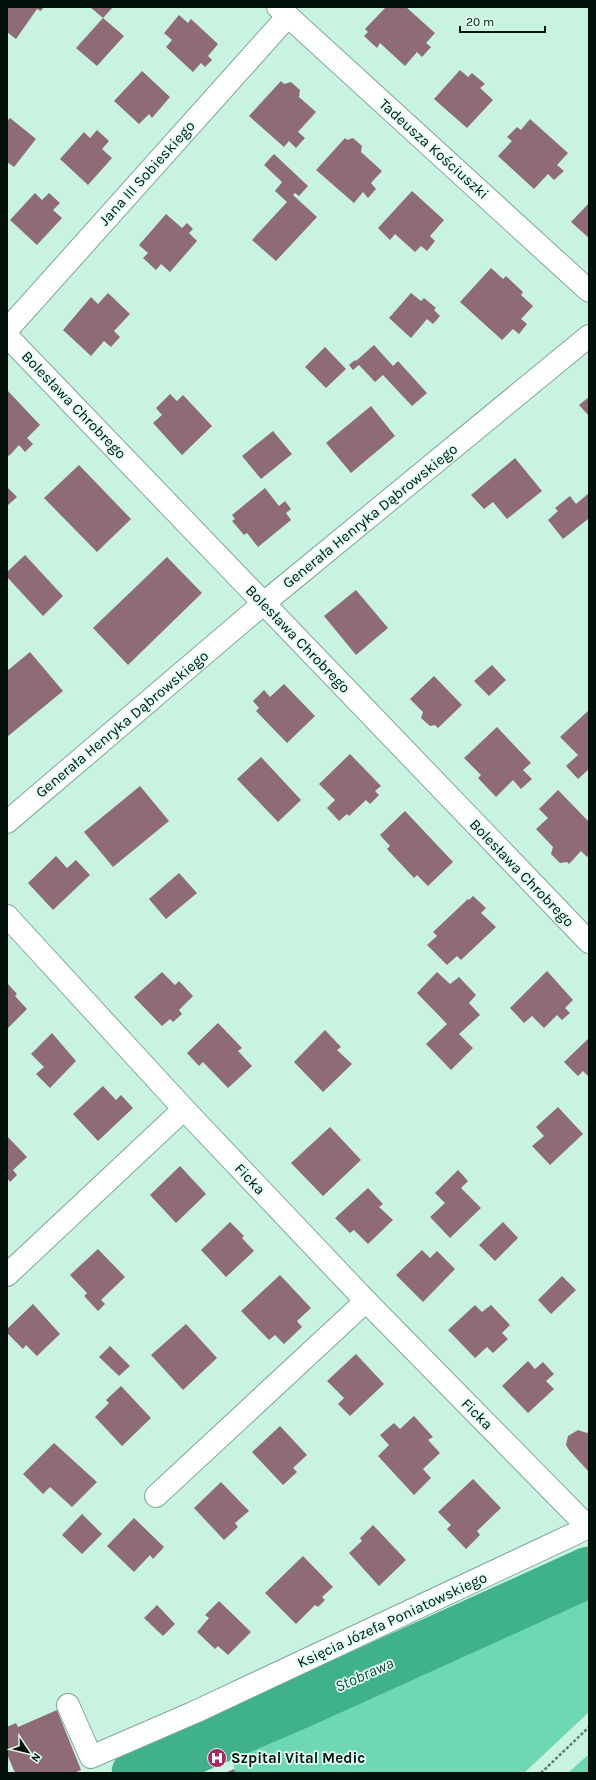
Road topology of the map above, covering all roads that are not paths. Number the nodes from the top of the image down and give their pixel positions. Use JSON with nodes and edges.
{"nodes":[{"id":1,"x":283,"y":11,"type":"edge"},
{"id":2,"x":589,"y":291,"type":"edge"},
{"id":3,"x":7,"y":330,"type":"edge"},
{"id":4,"x":7,"y":336,"type":"edge"},
{"id":5,"x":589,"y":336,"type":"edge"},
{"id":6,"x":264,"y":603,"type":"junction"},
{"id":7,"x":7,"y":822,"type":"edge"},
{"id":8,"x":7,"y":916,"type":"edge"},
{"id":9,"x":589,"y":942,"type":"edge"},
{"id":10,"x":184,"y":1108,"type":"junction"},
{"id":11,"x":7,"y":1275,"type":"edge"},
{"id":12,"x":366,"y":1301,"type":"junction"},
{"id":13,"x":156,"y":1496,"type":"dead end"},
{"id":14,"x":589,"y":1527,"type":"edge"},
{"id":15,"x":68,"y":1705,"type":"dead end"}],
"edges":[{"from":1,"to":2,"type":"street","name":"Tadeusza Kościuszki"},
{"from":1,"to":3,"type":"street","name":"Jana III Sobieskiego"},
{"from":4,"to":6,"type":"street","name":"Bolesława Chrobrego"},
{"from":5,"to":6,"type":"street","name":"Generała Henryka Dąbrowskiego"},
{"from":6,"to":7,"type":"street","name":"Generała Henryka Dąbrowskiego"},
{"from":6,"to":9,"type":"street","name":"Bolesława Chrobrego"},
{"from":8,"to":10,"type":"street","name":"Ficka"},
{"from":10,"to":11,"type":"street"},
{"from":10,"to":12,"type":"street","name":"Ficka"},
{"from":12,"to":13,"type":"street"},
{"from":12,"to":14,"type":"street","name":"Ficka"},
{"from":14,"to":15,"type":"street","name":"Księcia Józefa Poniatowskiego"}]}
